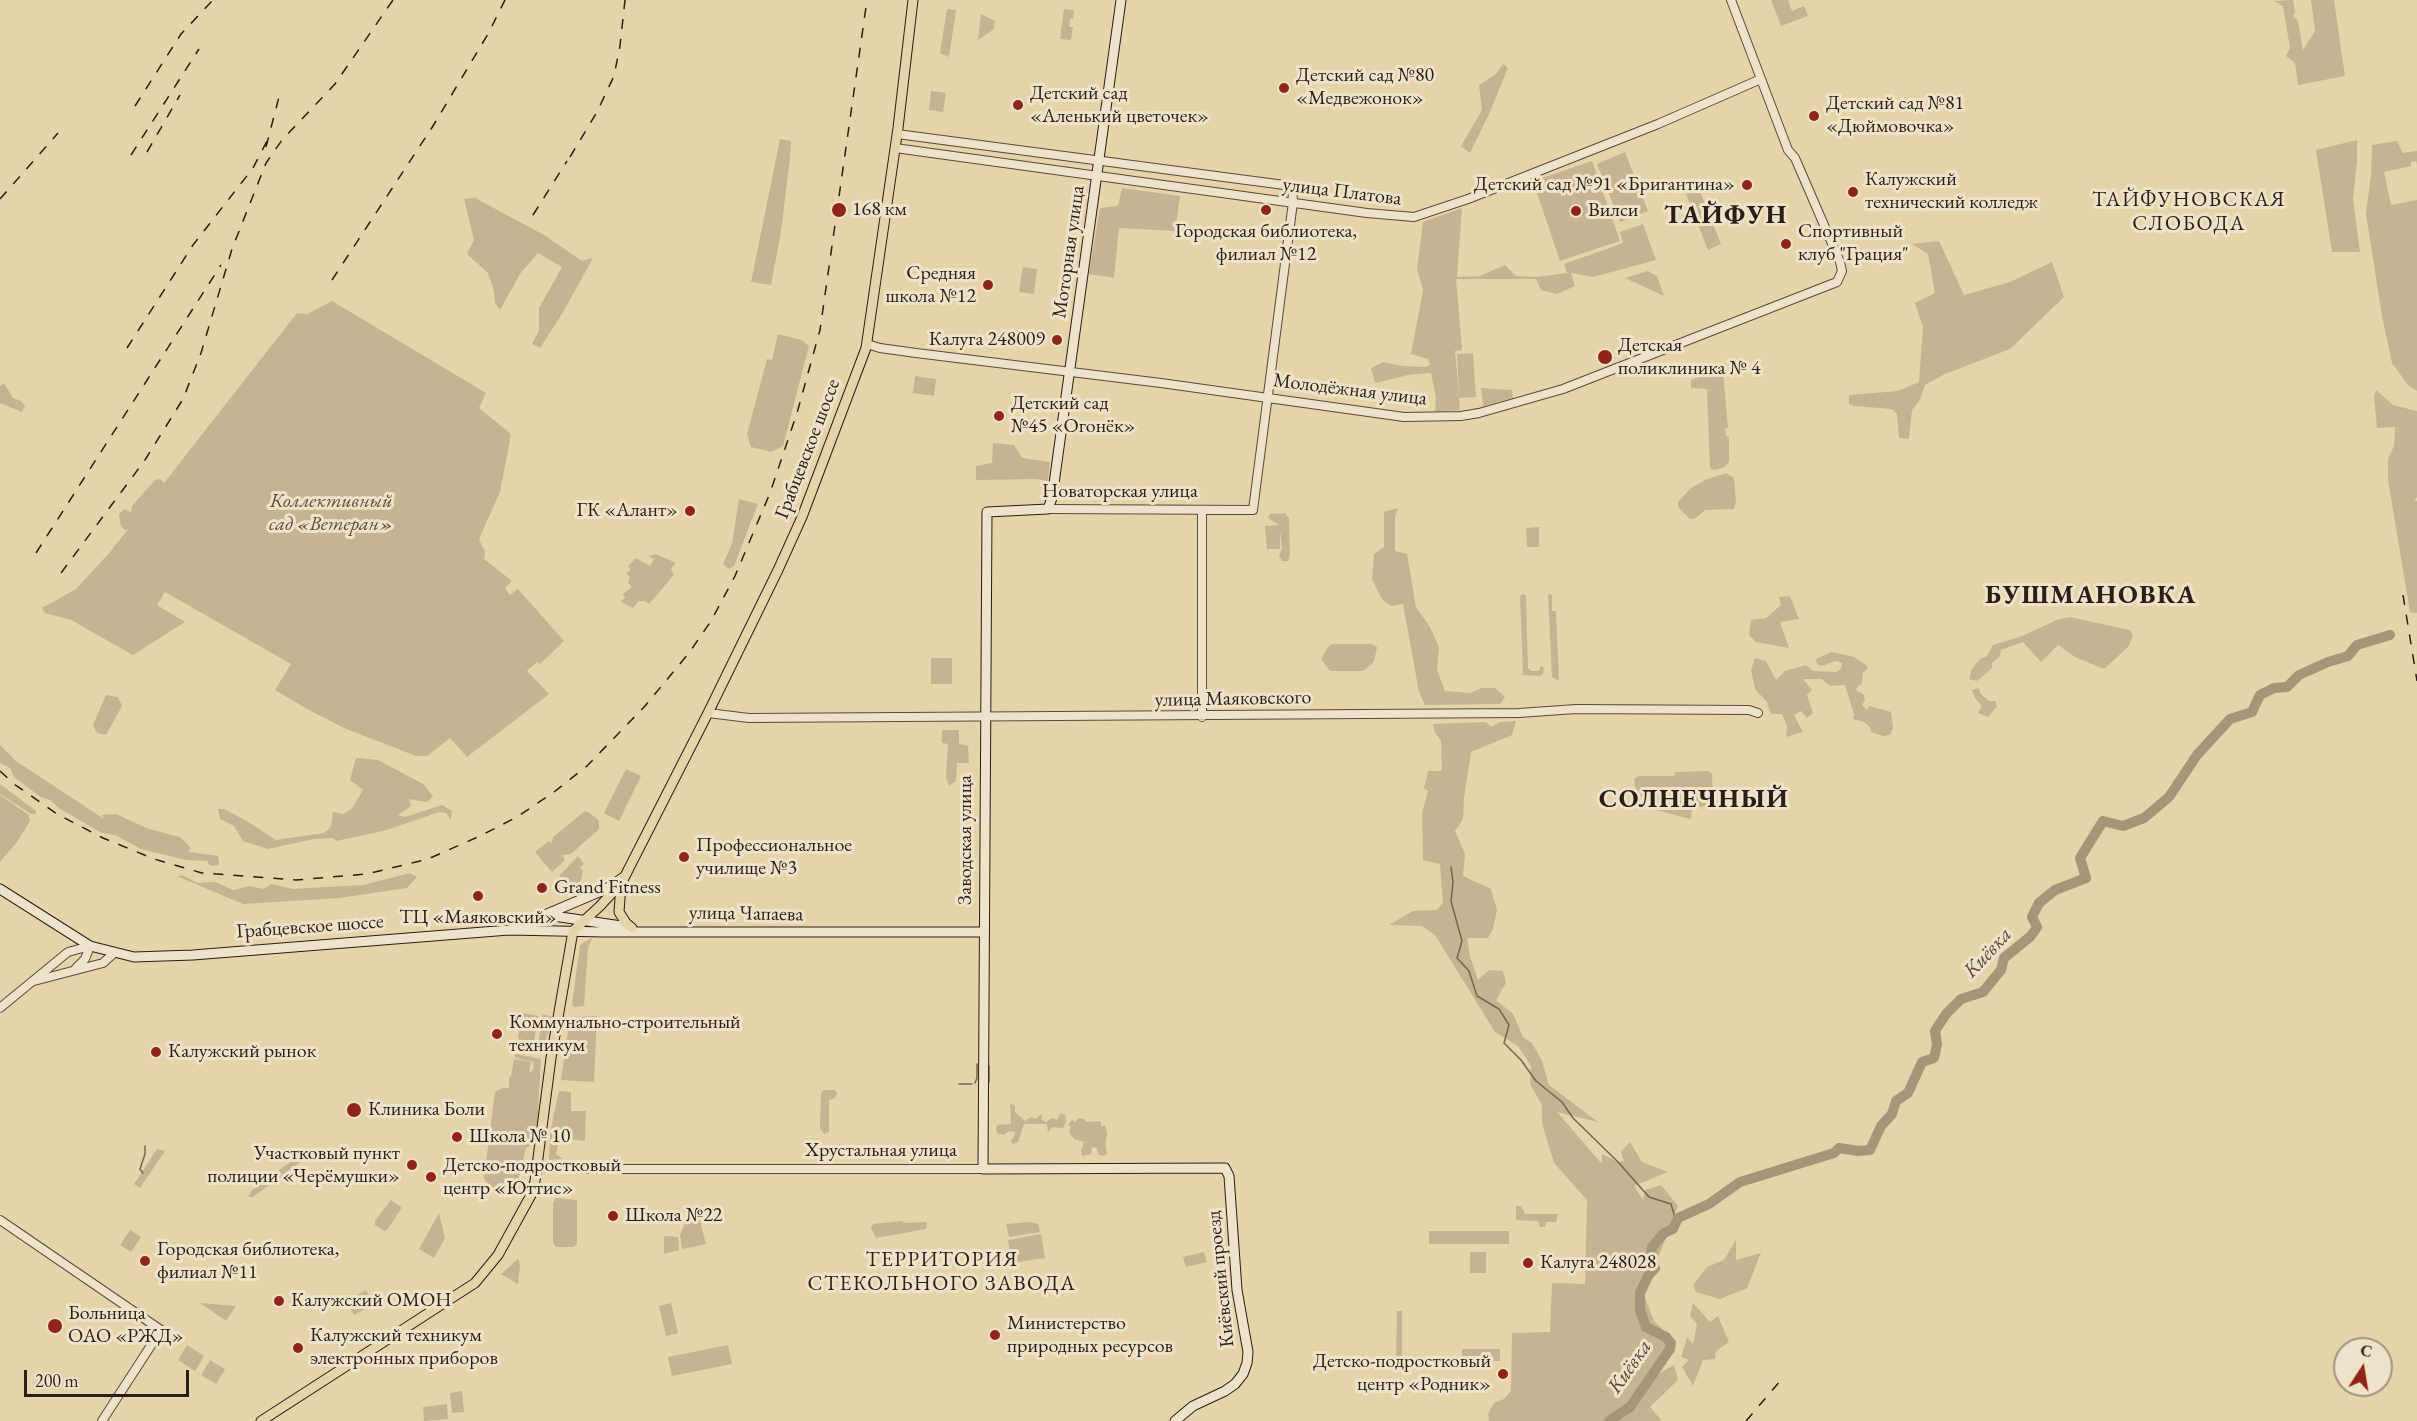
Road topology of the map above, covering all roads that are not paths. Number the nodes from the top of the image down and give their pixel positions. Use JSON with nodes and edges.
{"nodes":[{"id":1,"x":914,"y":0,"type":"edge"},
{"id":2,"x":1121,"y":0,"type":"edge"},
{"id":3,"x":1731,"y":0,"type":"edge"},
{"id":4,"x":1761,"y":79,"type":"junction"},
{"id":5,"x":897,"y":134,"type":"junction"},
{"id":6,"x":895,"y":148,"type":"junction"},
{"id":7,"x":1099,"y":162,"type":"junction"},
{"id":8,"x":1097,"y":176,"type":"junction"},
{"id":9,"x":1293,"y":202,"type":"junction"},
{"id":10,"x":867,"y":344,"type":"junction"},
{"id":11,"x":1071,"y":372,"type":"junction"},
{"id":12,"x":1268,"y":397,"type":"junction"},
{"id":13,"x":1048,"y":509,"type":"junction"},
{"id":14,"x":1202,"y":511,"type":"junction"},
{"id":15,"x":987,"y":512,"type":"joint"},
{"id":16,"x":708,"y":713,"type":"junction"},
{"id":17,"x":1758,"y":713,"type":"dead end"},
{"id":18,"x":984,"y":717,"type":"junction"},
{"id":19,"x":1202,"y":717,"type":"junction"},
{"id":20,"x":623,"y":879,"type":"junction"},
{"id":21,"x":0,"y":889,"type":"edge"},
{"id":22,"x":545,"y":915,"type":"junction"},
{"id":23,"x":584,"y":921,"type":"junction"},
{"id":24,"x":632,"y":928,"type":"junction"},
{"id":25,"x":509,"y":930,"type":"junction"},
{"id":26,"x":573,"y":931,"type":"junction"},
{"id":27,"x":657,"y":931,"type":"junction"},
{"id":28,"x":983,"y":932,"type":"junction"},
{"id":29,"x":71,"y":935,"type":"junction"},
{"id":30,"x":90,"y":946,"type":"junction"},
{"id":31,"x":68,"y":952,"type":"junction"},
{"id":32,"x":114,"y":953,"type":"junction"},
{"id":33,"x":61,"y":959,"type":"junction"},
{"id":34,"x":75,"y":970,"type":"junction"},
{"id":35,"x":66,"y":972,"type":"junction"},
{"id":36,"x":32,"y":982,"type":"junction"},
{"id":37,"x":0,"y":1008,"type":"edge"},
{"id":38,"x":537,"y":1167,"type":"junction"},
{"id":39,"x":1225,"y":1168,"type":"joint"},
{"id":40,"x":983,"y":1169,"type":"junction"},
{"id":41,"x":0,"y":1220,"type":"edge"},
{"id":42,"x":102,"y":1421,"type":"edge"},
{"id":43,"x":261,"y":1421,"type":"edge"},
{"id":44,"x":1175,"y":1421,"type":"edge"}],
"edges":[{"from":1,"to":5,"type":"main road","name":"Грабцевское шоссе"},
{"from":2,"to":7,"type":"main road","name":"Моторная улица"},
{"from":3,"to":4,"type":"street"},
{"from":4,"to":9,"type":"street","name":"улица Платова"},
{"from":4,"to":12,"type":"street","name":"Молодёжная улица"},
{"from":5,"to":6,"type":"main road","name":"Грабцевское шоссе"},
{"from":5,"to":7,"type":"street","name":"улица Платова"},
{"from":6,"to":8,"type":"street","name":"улица Платова"},
{"from":6,"to":10,"type":"main road","name":"Грабцевское шоссе"},
{"from":7,"to":8,"type":"main road","name":"Моторная улица"},
{"from":7,"to":9,"type":"street","name":"улица Платова"},
{"from":8,"to":9,"type":"street","name":"улица Платова"},
{"from":8,"to":11,"type":"main road","name":"Моторная улица"},
{"from":9,"to":12,"type":"street"},
{"from":10,"to":11,"type":"street","name":"Молодёжная улица"},
{"from":10,"to":16,"type":"main road","name":"Грабцевское шоссе"},
{"from":11,"to":12,"type":"street","name":"Молодёжная улица"},
{"from":11,"to":13,"type":"main road","name":"Моторная улица"},
{"from":12,"to":14,"type":"street","name":"Новаторская улица"},
{"from":13,"to":14,"type":"street","name":"Новаторская улица"},
{"from":13,"to":15,"type":"main road","name":"Новаторская улица"},
{"from":14,"to":19,"type":"street"},
{"from":15,"to":18,"type":"main road","name":"Заводская улица"},
{"from":16,"to":18,"type":"street","name":"улица Маяковского"},
{"from":16,"to":20,"type":"main road","name":"Грабцевское шоссе"},
{"from":17,"to":19,"type":"street","name":"улица Маяковского"},
{"from":18,"to":19,"type":"street","name":"улица Маяковского"},
{"from":18,"to":28,"type":"main road","name":"Заводская улица"},
{"from":20,"to":22,"type":"main road"},
{"from":20,"to":23,"type":"main road"},
{"from":20,"to":24,"type":"main road"},
{"from":21,"to":29,"type":"main road","name":"Грабцевское шоссе"},
{"from":22,"to":23,"type":"main road"},
{"from":22,"to":25,"type":"main road"},
{"from":23,"to":24,"type":"main road"},
{"from":23,"to":26,"type":"main road"},
{"from":24,"to":27,"type":"main road"},
{"from":25,"to":26,"type":"main road","name":"улица Чапаева"},
{"from":25,"to":32,"type":"main road","name":"Грабцевское шоссе"},
{"from":26,"to":27,"type":"main road","name":"улица Чапаева"},
{"from":26,"to":38,"type":"main road"},
{"from":27,"to":28,"type":"main road","name":"улица Чапаева"},
{"from":28,"to":40,"type":"main road","name":"Заводская улица"},
{"from":29,"to":30,"type":"main road","name":"Грабцевское шоссе"},
{"from":29,"to":31,"type":"street"},
{"from":30,"to":31,"type":"street"},
{"from":30,"to":32,"type":"main road","name":"Грабцевское шоссе"},
{"from":30,"to":34,"type":"street"},
{"from":31,"to":33,"type":"street"},
{"from":32,"to":34,"type":"street"},
{"from":33,"to":35,"type":"street"},
{"from":33,"to":36,"type":"street"},
{"from":34,"to":35,"type":"street"},
{"from":35,"to":36,"type":"street"},
{"from":36,"to":37,"type":"street"},
{"from":38,"to":40,"type":"street","name":"Хрустальная улица"},
{"from":38,"to":43,"type":"main road"},
{"from":39,"to":40,"type":"main road","name":"Хрустальная улица"},
{"from":39,"to":44,"type":"main road","name":"Киёвский проезд"},
{"from":41,"to":42,"type":"street"}]}
